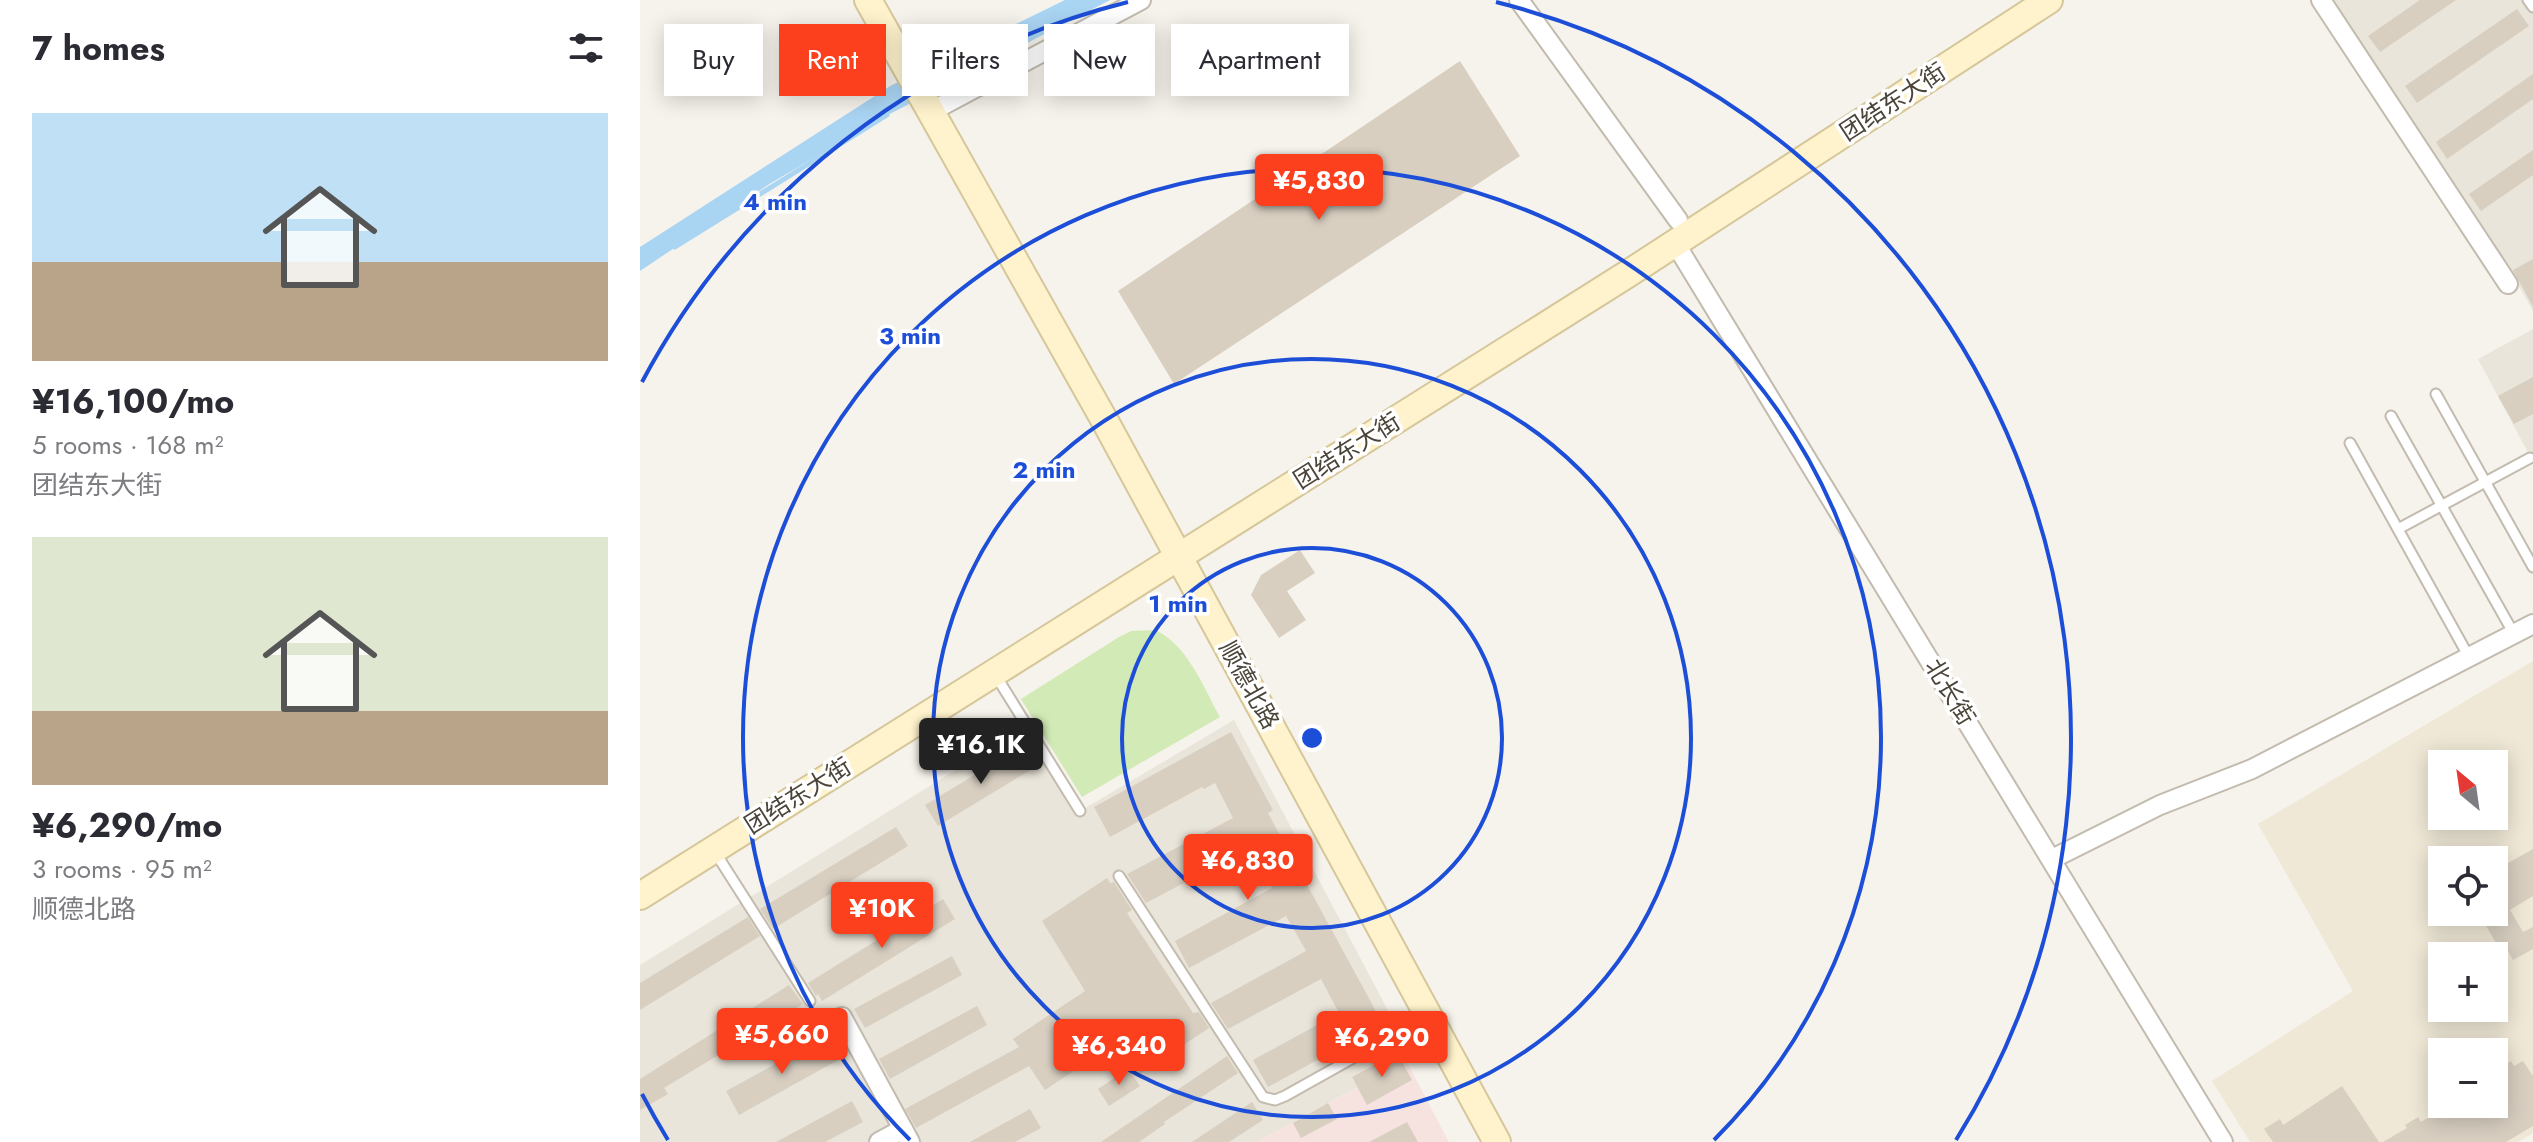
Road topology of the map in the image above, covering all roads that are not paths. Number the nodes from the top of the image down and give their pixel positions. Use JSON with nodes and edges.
{"nodes":[{"id":1,"x":868,"y":0,"type":"edge"},
{"id":2,"x":1141,"y":0,"type":"edge"},
{"id":3,"x":1519,"y":0,"type":"edge"},
{"id":4,"x":2016,"y":0,"type":"edge"},
{"id":5,"x":2049,"y":0,"type":"edge"},
{"id":6,"x":2321,"y":0,"type":"edge"},
{"id":7,"x":2528,"y":0,"type":"edge"},
{"id":8,"x":2533,"y":7,"type":"edge"},
{"id":9,"x":928,"y":108,"type":"junction"},
{"id":10,"x":1677,"y":231,"type":"junction"},
{"id":11,"x":2508,"y":284,"type":"dead end"},
{"id":12,"x":2436,"y":394,"type":"dead end"},
{"id":13,"x":2391,"y":416,"type":"dead end"},
{"id":14,"x":2350,"y":443,"type":"dead end"},
{"id":15,"x":2530,"y":458,"type":"dead end"},
{"id":16,"x":2485,"y":482,"type":"junction"},
{"id":17,"x":2442,"y":506,"type":"junction"},
{"id":18,"x":2398,"y":529,"type":"junction"},
{"id":19,"x":1174,"y":549,"type":"junction"},
{"id":20,"x":2533,"y":567,"type":"edge"},
{"id":21,"x":2533,"y":624,"type":"edge"},
{"id":22,"x":2514,"y":634,"type":"junction"},
{"id":23,"x":2470,"y":658,"type":"junction"},
{"id":24,"x":994,"y":673,"type":"junction"},
{"id":25,"x":1080,"y":811,"type":"dead end"},
{"id":26,"x":713,"y":850,"type":"junction"},
{"id":27,"x":2052,"y":859,"type":"junction"},
{"id":28,"x":640,"y":874,"type":"edge"},
{"id":29,"x":1119,"y":876,"type":"dead end"},
{"id":30,"x":640,"y":896,"type":"edge"},
{"id":31,"x":810,"y":1001,"type":"dead end"},
{"id":32,"x":1429,"y":1016,"type":"junction"},
{"id":33,"x":842,"y":1017,"type":"dead end"},
{"id":34,"x":907,"y":1136,"type":"edge"},
{"id":35,"x":879,"y":1142,"type":"edge"},
{"id":36,"x":1497,"y":1142,"type":"edge"},
{"id":37,"x":2223,"y":1142,"type":"edge"}],
"edges":[{"from":1,"to":9,"type":"main road","name":"顺德北路"},
{"from":2,"to":9,"type":"street"},
{"from":3,"to":10,"type":"street","name":"北长街"},
{"from":4,"to":10,"type":"main road","name":"团结东大街"},
{"from":5,"to":10,"type":"main road","name":"团结东大街"},
{"from":6,"to":11,"type":"street"},
{"from":7,"to":8,"type":"lane"},
{"from":9,"to":19,"type":"main road","name":"顺德北路"},
{"from":10,"to":19,"type":"main road","name":"团结东大街"},
{"from":10,"to":27,"type":"street","name":"北长街"},
{"from":12,"to":16,"type":"lane"},
{"from":13,"to":17,"type":"lane"},
{"from":14,"to":18,"type":"lane"},
{"from":15,"to":16,"type":"lane"},
{"from":16,"to":17,"type":"lane"},
{"from":16,"to":20,"type":"lane"},
{"from":17,"to":18,"type":"lane"},
{"from":17,"to":22,"type":"lane"},
{"from":18,"to":23,"type":"lane"},
{"from":19,"to":24,"type":"main road","name":"团结东大街"},
{"from":19,"to":28,"type":"main road","name":"团结东大街"},
{"from":19,"to":32,"type":"main road","name":"顺德北路"},
{"from":21,"to":22,"type":"street"},
{"from":22,"to":23,"type":"street"},
{"from":23,"to":27,"type":"street"},
{"from":24,"to":25,"type":"lane"},
{"from":24,"to":26,"type":"main road","name":"团结东大街"},
{"from":26,"to":30,"type":"main road","name":"团结东大街"},
{"from":26,"to":31,"type":"lane"},
{"from":27,"to":37,"type":"street","name":"北长街"},
{"from":29,"to":32,"type":"lane"},
{"from":32,"to":36,"type":"main road","name":"顺德北路"},
{"from":33,"to":34,"type":"street"},
{"from":34,"to":35,"type":"street"}]}
